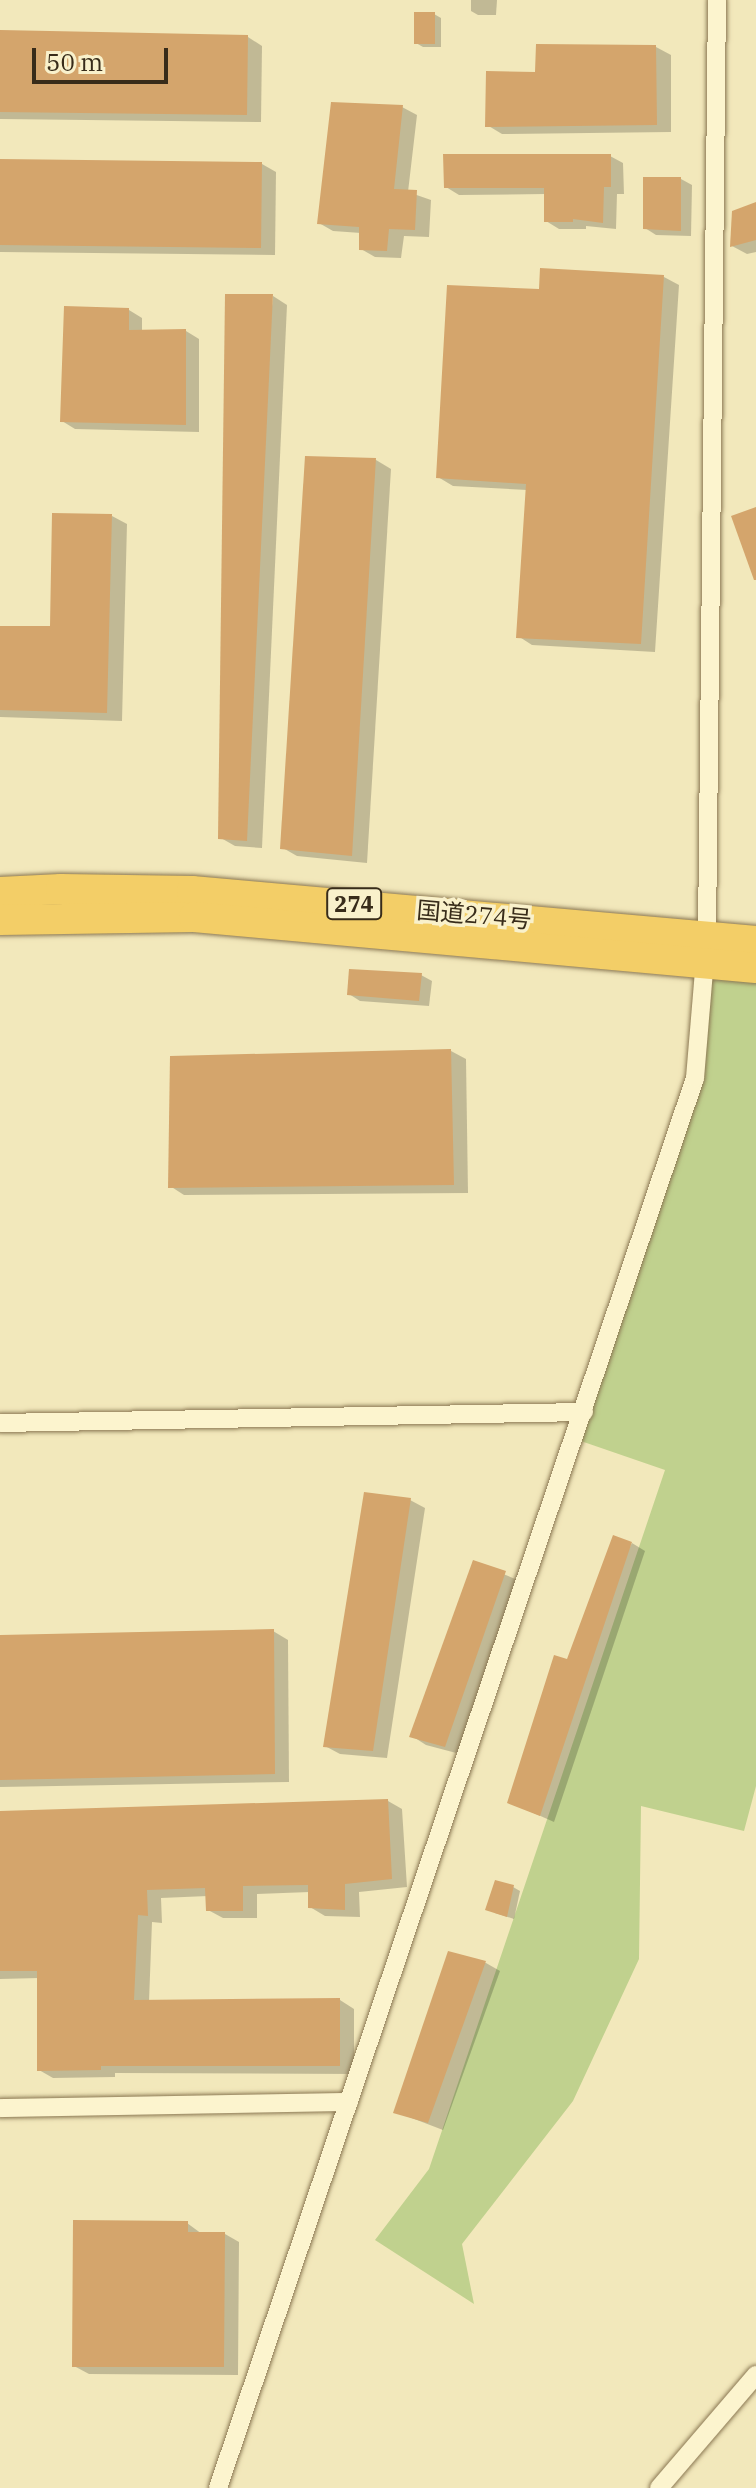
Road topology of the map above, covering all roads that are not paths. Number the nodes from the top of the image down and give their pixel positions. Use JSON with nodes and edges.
{"nodes":[{"id":1,"x":717,"y":0,"type":"edge"},
{"id":2,"x":0,"y":892,"type":"edge"},
{"id":3,"x":0,"y":920,"type":"edge"},
{"id":4,"x":756,"y":941,"type":"edge"},
{"id":5,"x":706,"y":950,"type":"junction"},
{"id":6,"x":756,"y":968,"type":"edge"},
{"id":7,"x":584,"y":1412,"type":"junction"},
{"id":8,"x":0,"y":1423,"type":"edge"},
{"id":9,"x":349,"y":2102,"type":"junction"},
{"id":10,"x":0,"y":2108,"type":"edge"},
{"id":11,"x":756,"y":2375,"type":"edge"},
{"id":12,"x":218,"y":2488,"type":"edge"},
{"id":13,"x":659,"y":2488,"type":"edge"}],
"edges":[{"from":1,"to":5,"type":"street"},
{"from":2,"to":5,"type":"highway","name":"国道274号","number":"274"},
{"from":3,"to":5,"type":"highway","name":"国道274号","number":"274"},
{"from":4,"to":5,"type":"highway","name":"国道274号","number":"274"},
{"from":5,"to":6,"type":"highway","name":"国道274号","number":"274"},
{"from":5,"to":7,"type":"street"},
{"from":7,"to":8,"type":"street"},
{"from":7,"to":9,"type":"street"},
{"from":9,"to":10,"type":"street"},
{"from":9,"to":12,"type":"street"},
{"from":11,"to":13,"type":"street"}]}
